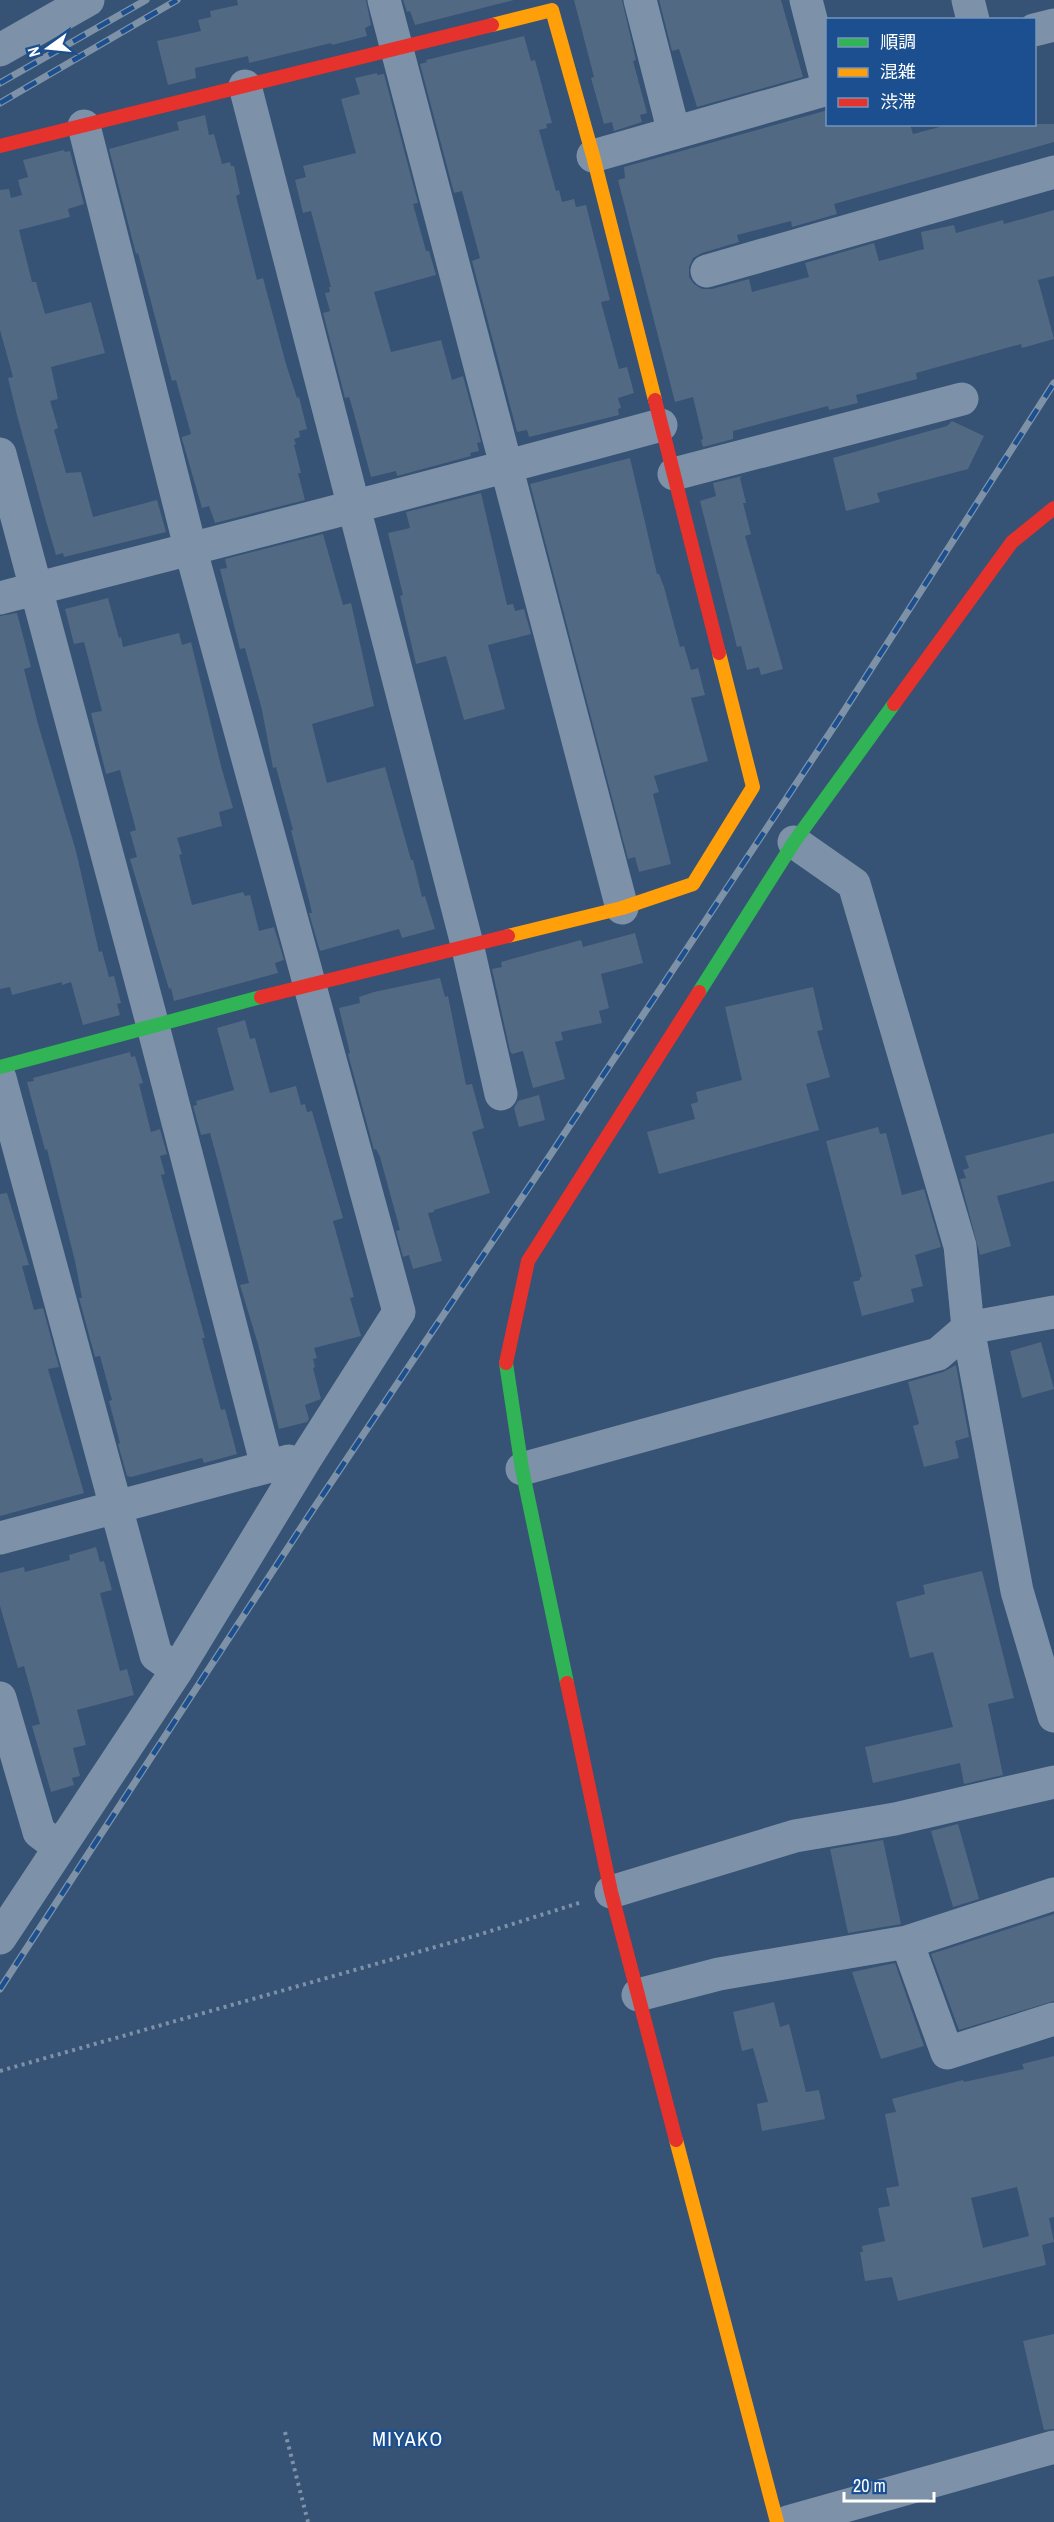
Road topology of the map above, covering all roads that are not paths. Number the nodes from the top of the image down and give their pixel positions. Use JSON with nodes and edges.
{"nodes":[{"id":1,"x":88,"y":0,"type":"edge"},
{"id":2,"x":384,"y":0,"type":"edge"},
{"id":3,"x":640,"y":0,"type":"edge"},
{"id":4,"x":806,"y":0,"type":"edge"},
{"id":5,"x":968,"y":0,"type":"edge"},
{"id":6,"x":972,"y":18,"type":"edge"},
{"id":7,"x":1054,"y":25,"type":"edge"},
{"id":8,"x":1036,"y":30,"type":"edge"},
{"id":9,"x":396,"y":46,"type":"junction"},
{"id":10,"x":0,"y":50,"type":"edge"},
{"id":11,"x":826,"y":80,"type":"edge"},
{"id":12,"x":245,"y":86,"type":"junction"},
{"id":13,"x":826,"y":89,"type":"edge"},
{"id":14,"x":84,"y":126,"type":"junction"},
{"id":15,"x":674,"y":133,"type":"junction"},
{"id":16,"x":0,"y":146,"type":"edge"},
{"id":17,"x":593,"y":156,"type":"junction"},
{"id":18,"x":1054,"y":172,"type":"edge"},
{"id":19,"x":707,"y":271,"type":"dead end"},
{"id":20,"x":962,"y":399,"type":"dead end"},
{"id":21,"x":661,"y":425,"type":"junction"},
{"id":22,"x":0,"y":454,"type":"edge"},
{"id":23,"x":507,"y":467,"type":"junction"},
{"id":24,"x":674,"y":474,"type":"junction"},
{"id":25,"x":354,"y":508,"type":"junction"},
{"id":26,"x":1054,"y":508,"type":"edge"},
{"id":27,"x":190,"y":548,"type":"junction"},
{"id":28,"x":36,"y":589,"type":"junction"},
{"id":29,"x":0,"y":598,"type":"edge"},
{"id":30,"x":794,"y":842,"type":"junction"},
{"id":31,"x":622,"y":908,"type":"junction"},
{"id":32,"x":466,"y":944,"type":"junction"},
{"id":33,"x":308,"y":984,"type":"junction"},
{"id":34,"x":153,"y":1026,"type":"junction"},
{"id":35,"x":0,"y":1067,"type":"edge"},
{"id":36,"x":0,"y":1078,"type":"edge"},
{"id":37,"x":501,"y":1094,"type":"dead end"},
{"id":38,"x":1054,"y":1312,"type":"edge"},
{"id":39,"x":968,"y":1329,"type":"junction"},
{"id":40,"x":306,"y":1458,"type":"junction"},
{"id":41,"x":267,"y":1466,"type":"junction"},
{"id":42,"x":522,"y":1469,"type":"junction"},
{"id":43,"x":115,"y":1509,"type":"junction"},
{"id":44,"x":0,"y":1538,"type":"edge"},
{"id":45,"x":177,"y":1670,"type":"junction"},
{"id":46,"x":0,"y":1698,"type":"edge"},
{"id":47,"x":1054,"y":1716,"type":"edge"},
{"id":48,"x":1054,"y":1782,"type":"edge"},
{"id":49,"x":59,"y":1847,"type":"junction"},
{"id":50,"x":611,"y":1892,"type":"junction"},
{"id":51,"x":1054,"y":1894,"type":"edge"},
{"id":52,"x":0,"y":1938,"type":"edge"},
{"id":53,"x":907,"y":1942,"type":"junction"},
{"id":54,"x":638,"y":1995,"type":"junction"},
{"id":55,"x":1054,"y":2019,"type":"edge"},
{"id":56,"x":1054,"y":2447,"type":"edge"},
{"id":57,"x":777,"y":2522,"type":"edge"},
{"id":58,"x":788,"y":2522,"type":"edge"}],
"edges":[{"from":1,"to":10,"type":"street"},
{"from":2,"to":9,"type":"street"},
{"from":3,"to":15,"type":"street"},
{"from":4,"to":11,"type":"street"},
{"from":5,"to":6,"type":"street"},
{"from":7,"to":8,"type":"street"},
{"from":9,"to":12,"type":"street"},
{"from":9,"to":17,"type":"street"},
{"from":9,"to":23,"type":"street"},
{"from":12,"to":14,"type":"street"},
{"from":12,"to":25,"type":"street"},
{"from":13,"to":15,"type":"street"},
{"from":14,"to":16,"type":"street"},
{"from":14,"to":27,"type":"street"},
{"from":15,"to":17,"type":"street"},
{"from":17,"to":21,"type":"street"},
{"from":18,"to":19,"type":"street"},
{"from":20,"to":24,"type":"street"},
{"from":21,"to":23,"type":"street"},
{"from":21,"to":24,"type":"street"},
{"from":22,"to":28,"type":"street"},
{"from":23,"to":25,"type":"street"},
{"from":23,"to":31,"type":"street"},
{"from":24,"to":31,"type":"street"},
{"from":25,"to":27,"type":"street"},
{"from":25,"to":32,"type":"street"},
{"from":26,"to":30,"type":"street"},
{"from":27,"to":28,"type":"street"},
{"from":27,"to":33,"type":"street"},
{"from":28,"to":29,"type":"street"},
{"from":28,"to":34,"type":"street"},
{"from":30,"to":39,"type":"street"},
{"from":30,"to":42,"type":"street"},
{"from":31,"to":32,"type":"street"},
{"from":32,"to":33,"type":"street"},
{"from":32,"to":37,"type":"street"},
{"from":33,"to":34,"type":"street"},
{"from":33,"to":40,"type":"street"},
{"from":34,"to":35,"type":"street"},
{"from":34,"to":41,"type":"street"},
{"from":36,"to":43,"type":"street"},
{"from":38,"to":39,"type":"street"},
{"from":39,"to":42,"type":"street"},
{"from":39,"to":47,"type":"street"},
{"from":40,"to":41,"type":"street"},
{"from":40,"to":45,"type":"street"},
{"from":41,"to":43,"type":"street"},
{"from":42,"to":50,"type":"street"},
{"from":43,"to":44,"type":"street"},
{"from":43,"to":45,"type":"street"},
{"from":45,"to":49,"type":"street"},
{"from":46,"to":49,"type":"street"},
{"from":48,"to":50,"type":"street"},
{"from":49,"to":52,"type":"street"},
{"from":50,"to":54,"type":"street"},
{"from":51,"to":53,"type":"street"},
{"from":53,"to":54,"type":"street"},
{"from":53,"to":55,"type":"street"},
{"from":54,"to":57,"type":"street"},
{"from":56,"to":58,"type":"street"}]}
